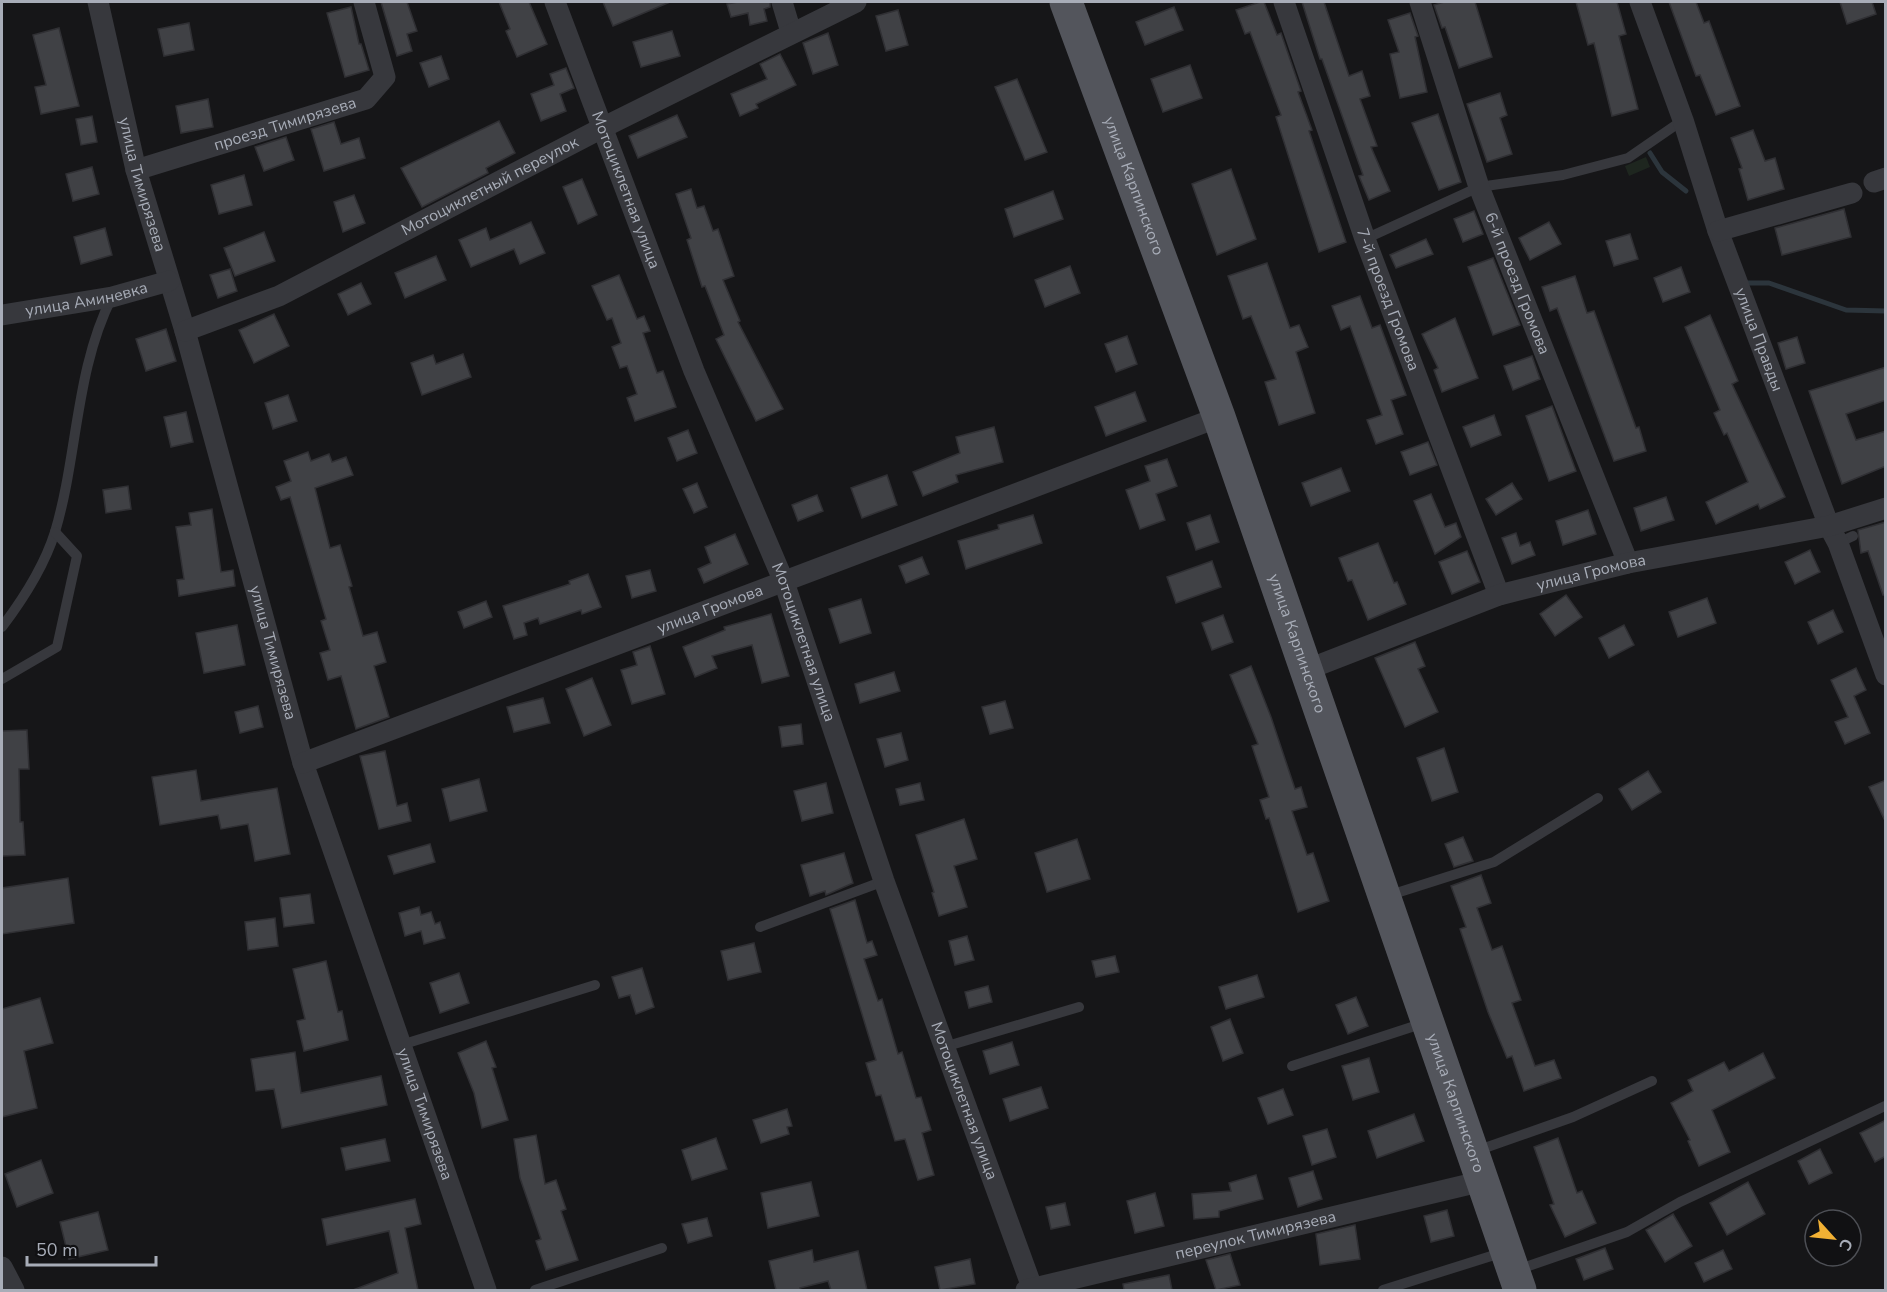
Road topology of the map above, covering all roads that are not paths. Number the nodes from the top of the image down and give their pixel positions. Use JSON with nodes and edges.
{"nodes":[{"id":1,"x":98,"y":2,"type":"edge"},
{"id":2,"x":364,"y":2,"type":"edge"},
{"id":3,"x":555,"y":2,"type":"edge"},
{"id":4,"x":782,"y":2,"type":"edge"},
{"id":5,"x":856,"y":2,"type":"edge"},
{"id":6,"x":1066,"y":2,"type":"edge"},
{"id":7,"x":1284,"y":2,"type":"edge"},
{"id":8,"x":1420,"y":2,"type":"edge"},
{"id":9,"x":1640,"y":2,"type":"edge"},
{"id":10,"x":791,"y":33,"type":"junction"},
{"id":11,"x":1683,"y":120,"type":"junction"},
{"id":12,"x":604,"y":127,"type":"junction"},
{"id":13,"x":136,"y":170,"type":"junction"},
{"id":14,"x":1479,"y":187,"type":"junction"},
{"id":15,"x":1852,"y":193,"type":"dead end"},
{"id":16,"x":1718,"y":231,"type":"junction"},
{"id":17,"x":1365,"y":239,"type":"junction"},
{"id":18,"x":169,"y":282,"type":"junction"},
{"id":19,"x":112,"y":297,"type":"junction"},
{"id":20,"x":2,"y":315,"type":"edge"},
{"id":21,"x":185,"y":331,"type":"junction"},
{"id":22,"x":1219,"y":417,"type":"junction"},
{"id":23,"x":1886,"y":508,"type":"edge"},
{"id":24,"x":55,"y":532,"type":"junction"},
{"id":25,"x":1840,"y":535,"type":"junction"},
{"id":26,"x":1628,"y":562,"type":"junction"},
{"id":27,"x":784,"y":582,"type":"junction"},
{"id":28,"x":1498,"y":595,"type":"junction"},
{"id":29,"x":2,"y":627,"type":"edge"},
{"id":30,"x":1306,"y":670,"type":"junction"},
{"id":31,"x":1886,"y":675,"type":"edge"},
{"id":32,"x":2,"y":679,"type":"edge"},
{"id":33,"x":303,"y":763,"type":"junction"},
{"id":34,"x":1598,"y":798,"type":"dead end"},
{"id":35,"x":884,"y":881,"type":"junction"},
{"id":36,"x":1384,"y":897,"type":"junction"},
{"id":37,"x":760,"y":927,"type":"dead end"},
{"id":38,"x":595,"y":985,"type":"dead end"},
{"id":39,"x":1079,"y":1007,"type":"dead end"},
{"id":40,"x":1428,"y":1022,"type":"junction"},
{"id":41,"x":400,"y":1045,"type":"junction"},
{"id":42,"x":944,"y":1047,"type":"junction"},
{"id":43,"x":1292,"y":1066,"type":"dead end"},
{"id":44,"x":1652,"y":1081,"type":"dead end"},
{"id":45,"x":1885,"y":1106,"type":"edge"},
{"id":46,"x":1478,"y":1167,"type":"junction"},
{"id":47,"x":662,"y":1248,"type":"dead end"},
{"id":48,"x":2,"y":1267,"type":"edge"},
{"id":49,"x":1514,"y":1271,"type":"edge"},
{"id":50,"x":14,"y":1290,"type":"edge"},
{"id":51,"x":486,"y":1290,"type":"edge"},
{"id":52,"x":535,"y":1290,"type":"edge"},
{"id":53,"x":1031,"y":1290,"type":"edge"},
{"id":54,"x":1383,"y":1290,"type":"edge"}],
"edges":[{"from":1,"to":13,"type":"street","name":"улица Тимирязева"},
{"from":2,"to":13,"type":"street","name":"проезд Тимирязева"},
{"from":3,"to":12,"type":"street","name":"Мотоциклетная улица"},
{"from":4,"to":10,"type":"street"},
{"from":5,"to":10,"type":"street","name":"Мотоциклетный переулок"},
{"from":6,"to":22,"type":"main road","name":"улица Карпинского"},
{"from":7,"to":17,"type":"street","name":"7-й проезд Громова"},
{"from":8,"to":14,"type":"street","name":"6-й проезд Громова"},
{"from":9,"to":11,"type":"street","name":"улица Правды"},
{"from":10,"to":12,"type":"street","name":"Мотоциклетный переулок"},
{"from":11,"to":14,"type":"lane"},
{"from":11,"to":16,"type":"street","name":"улица Правды"},
{"from":12,"to":21,"type":"street","name":"Мотоциклетный переулок"},
{"from":12,"to":27,"type":"street","name":"Мотоциклетная улица"},
{"from":13,"to":18,"type":"street","name":"улица Тимирязева"},
{"from":14,"to":17,"type":"lane"},
{"from":14,"to":26,"type":"street","name":"6-й проезд Громова"},
{"from":15,"to":16,"type":"street"},
{"from":16,"to":25,"type":"street","name":"улица Правды"},
{"from":17,"to":28,"type":"street","name":"7-й проезд Громова"},
{"from":18,"to":19,"type":"street","name":"улица Аминевка"},
{"from":18,"to":21,"type":"street","name":"улица Тимирязева"},
{"from":19,"to":20,"type":"street","name":"улица Аминевка"},
{"from":19,"to":24,"type":"lane"},
{"from":21,"to":33,"type":"street","name":"улица Тимирязева"},
{"from":22,"to":27,"type":"street","name":"улица Громова"},
{"from":22,"to":30,"type":"main road","name":"улица Карпинского"},
{"from":23,"to":25,"type":"street","name":"улица Громова"},
{"from":24,"to":29,"type":"lane"},
{"from":24,"to":32,"type":"lane"},
{"from":25,"to":26,"type":"street","name":"улица Громова"},
{"from":25,"to":31,"type":"street","name":"улица Правды"},
{"from":26,"to":28,"type":"street","name":"улица Громова"},
{"from":27,"to":33,"type":"street","name":"улица Громова"},
{"from":27,"to":35,"type":"street","name":"Мотоциклетная улица"},
{"from":28,"to":30,"type":"street","name":"улица Громова"},
{"from":30,"to":36,"type":"main road","name":"улица Карпинского"},
{"from":33,"to":41,"type":"street","name":"улица Тимирязева"},
{"from":34,"to":36,"type":"lane"},
{"from":35,"to":37,"type":"lane"},
{"from":35,"to":42,"type":"street","name":"Мотоциклетная улица"},
{"from":36,"to":40,"type":"main road","name":"улица Карпинского"},
{"from":38,"to":41,"type":"lane"},
{"from":39,"to":42,"type":"lane"},
{"from":40,"to":43,"type":"lane"},
{"from":40,"to":46,"type":"main road","name":"улица Карпинского"},
{"from":41,"to":51,"type":"street","name":"улица Тимирязева"},
{"from":42,"to":53,"type":"street","name":"Мотоциклетная улица"},
{"from":44,"to":46,"type":"lane"},
{"from":45,"to":49,"type":"lane"},
{"from":46,"to":49,"type":"main road","name":"улица Карпинского"},
{"from":46,"to":53,"type":"street","name":"переулок Тимирязева"},
{"from":47,"to":52,"type":"lane"},
{"from":48,"to":50,"type":"street"},
{"from":49,"to":54,"type":"lane"}]}
